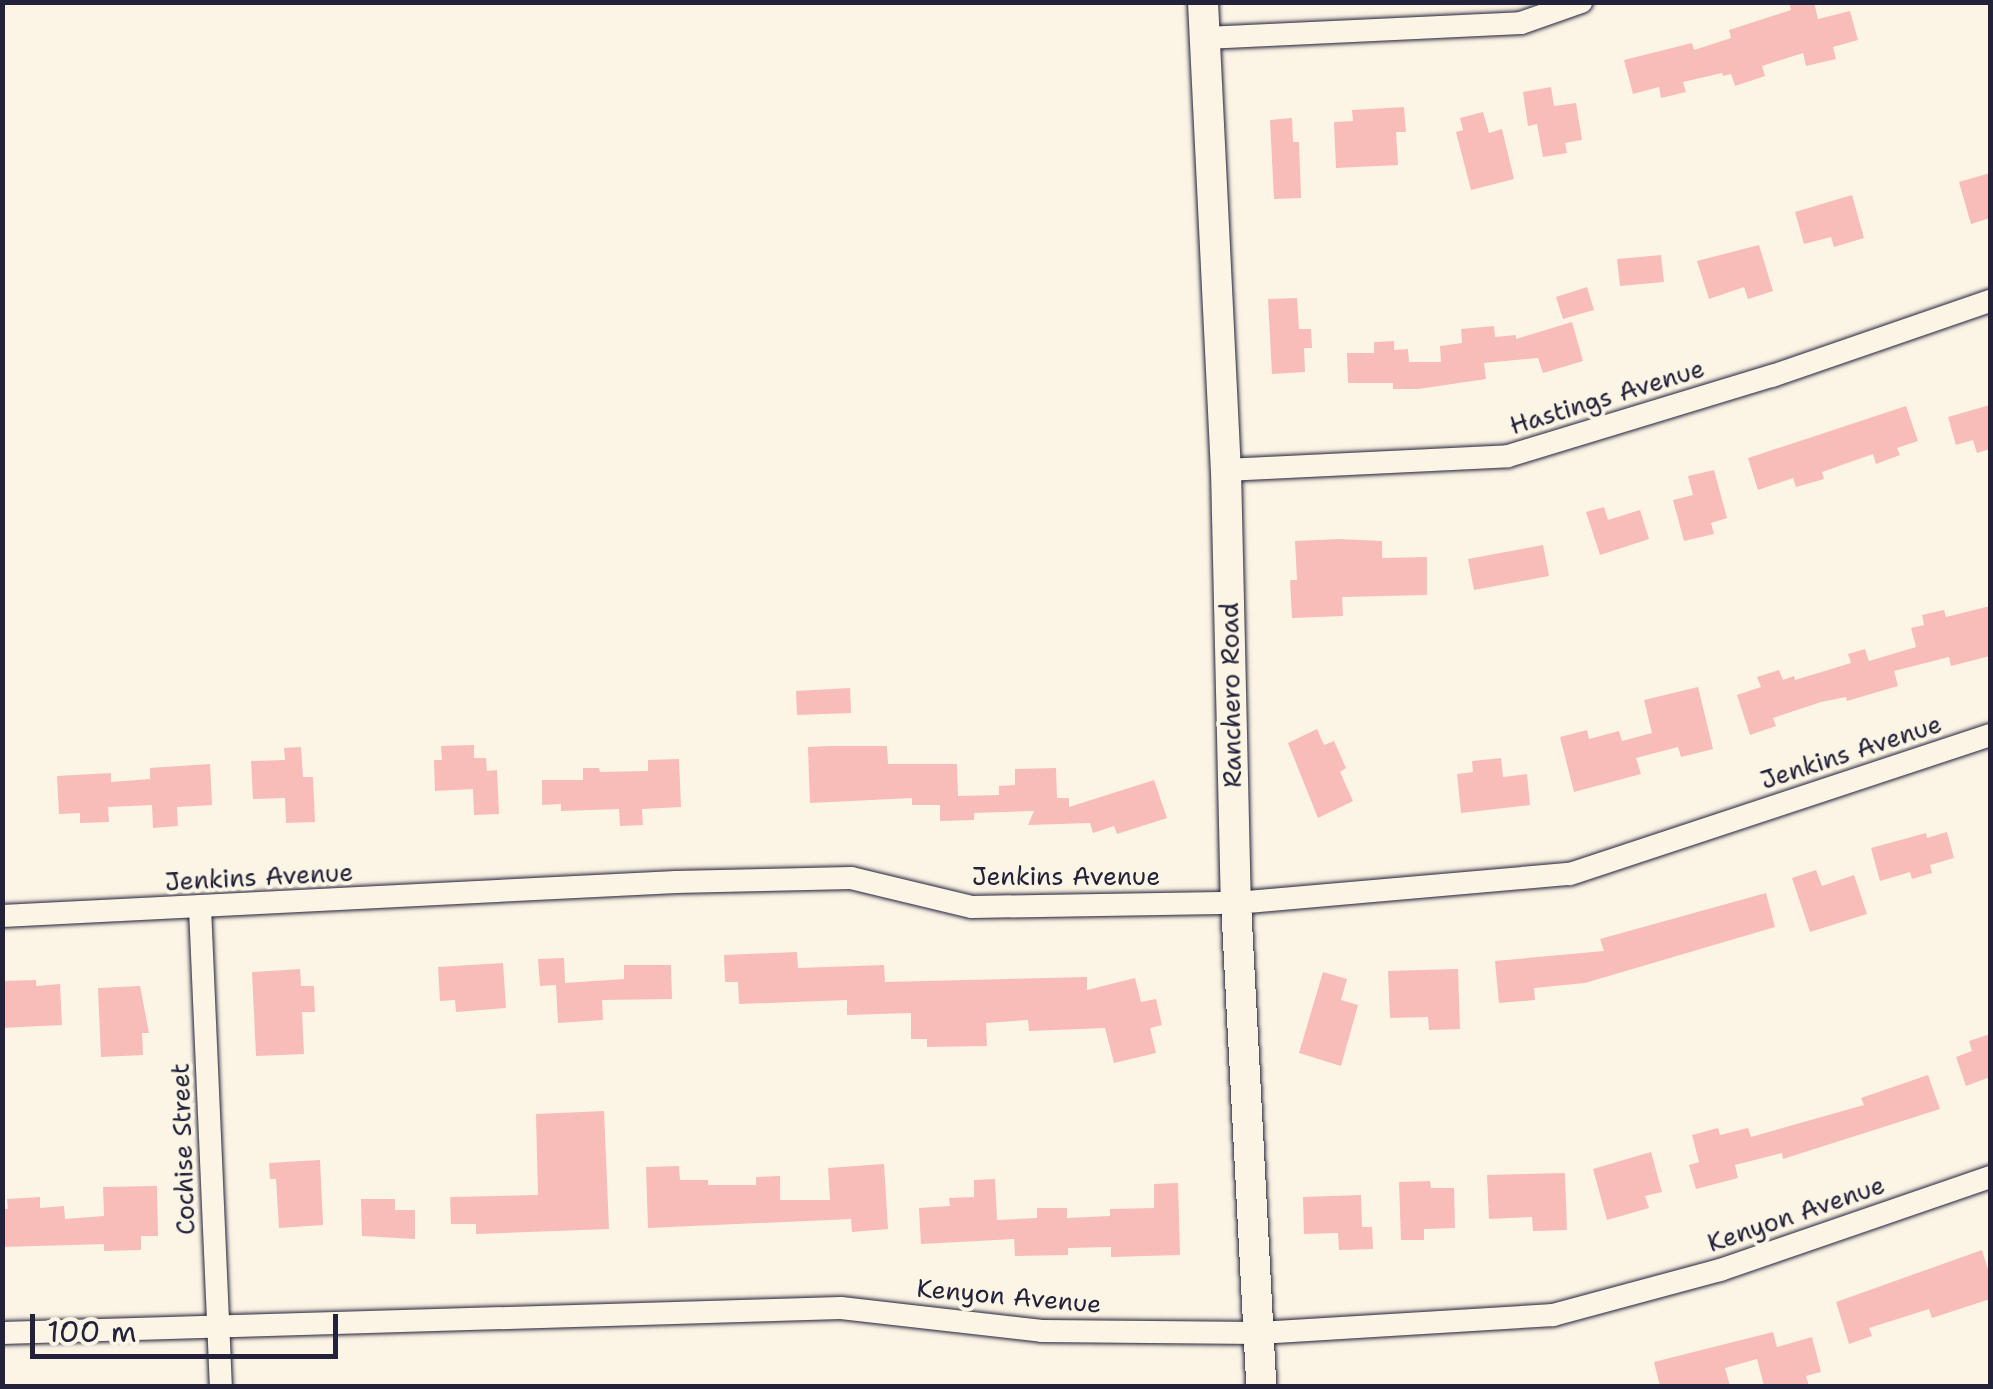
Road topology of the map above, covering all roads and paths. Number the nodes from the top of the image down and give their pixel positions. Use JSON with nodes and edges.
{"nodes":[{"id":1,"x":1203,"y":2,"type":"edge"},
{"id":2,"x":1581,"y":2,"type":"edge"},
{"id":3,"x":1205,"y":38,"type":"junction"},
{"id":4,"x":1990,"y":301,"type":"edge"},
{"id":5,"x":1226,"y":470,"type":"junction"},
{"id":6,"x":1990,"y":735,"type":"edge"},
{"id":7,"x":1236,"y":903,"type":"junction"},
{"id":8,"x":200,"y":908,"type":"junction"},
{"id":9,"x":2,"y":916,"type":"edge"},
{"id":10,"x":1990,"y":1177,"type":"edge"},
{"id":11,"x":218,"y":1327,"type":"junction"},
{"id":12,"x":2,"y":1333,"type":"edge"},
{"id":13,"x":1258,"y":1334,"type":"junction"},
{"id":14,"x":221,"y":1386,"type":"edge"},
{"id":15,"x":1261,"y":1386,"type":"edge"}],
"edges":[{"from":1,"to":3,"type":"main road","name":"Ranchero Road"},
{"from":2,"to":3,"type":"street"},
{"from":3,"to":5,"type":"main road","name":"Ranchero Road"},
{"from":4,"to":5,"type":"street","name":"Hastings Avenue"},
{"from":5,"to":7,"type":"main road","name":"Ranchero Road"},
{"from":6,"to":7,"type":"street","name":"Jenkins Avenue"},
{"from":7,"to":8,"type":"street","name":"Jenkins Avenue"},
{"from":7,"to":13,"type":"main road","name":"Ranchero Road"},
{"from":8,"to":9,"type":"street","name":"Jenkins Avenue"},
{"from":8,"to":11,"type":"street","name":"Cochise Street"},
{"from":10,"to":13,"type":"street","name":"Kenyon Avenue"},
{"from":11,"to":12,"type":"street","name":"Kenyon Avenue"},
{"from":11,"to":13,"type":"street","name":"Kenyon Avenue"},
{"from":11,"to":14,"type":"street","name":"Cochise Street"},
{"from":13,"to":15,"type":"main road","name":"Ranchero Road"}]}
